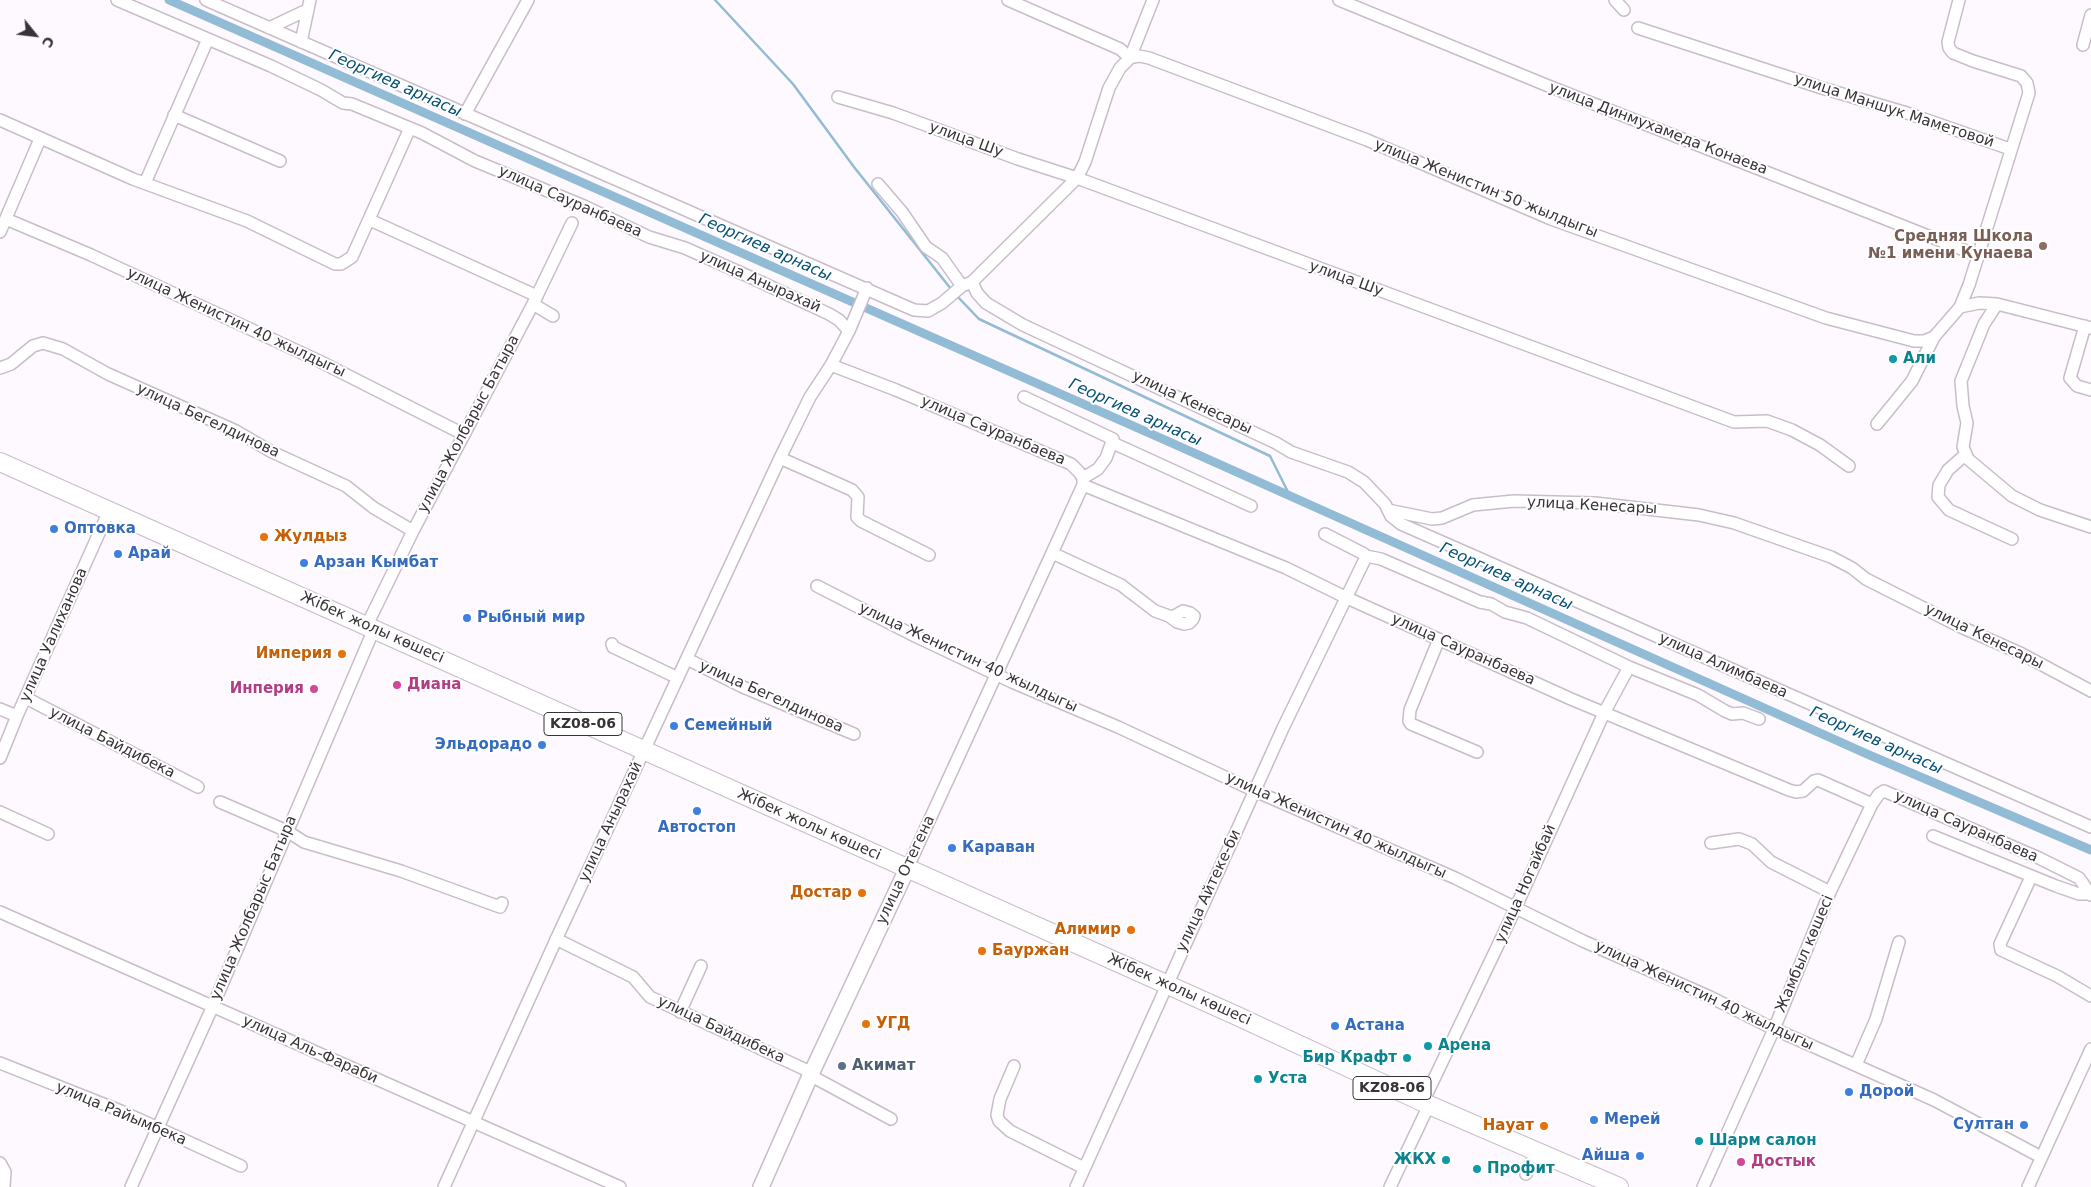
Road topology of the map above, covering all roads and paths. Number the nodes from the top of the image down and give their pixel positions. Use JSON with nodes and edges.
{"nodes":[{"id":1,"x":117,"y":0,"type":"edge"},
{"id":2,"x":206,"y":0,"type":"edge"},
{"id":3,"x":528,"y":0,"type":"edge"},
{"id":4,"x":1008,"y":0,"type":"edge"},
{"id":5,"x":1153,"y":0,"type":"edge"},
{"id":6,"x":1338,"y":0,"type":"edge"},
{"id":7,"x":1615,"y":0,"type":"edge"},
{"id":8,"x":1959,"y":0,"type":"edge"},
{"id":9,"x":308,"y":5,"type":"edge"},
{"id":10,"x":1624,"y":10,"type":"dead end"},
{"id":11,"x":2091,"y":15,"type":"edge"},
{"id":12,"x":269,"y":28,"type":"junction"},
{"id":13,"x":1638,"y":28,"type":"dead end"},
{"id":14,"x":208,"y":39,"type":"junction"},
{"id":15,"x":301,"y":42,"type":"junction"},
{"id":16,"x":2083,"y":45,"type":"dead end"},
{"id":17,"x":1130,"y":58,"type":"junction"},
{"id":18,"x":838,"y":97,"type":"dead end"},
{"id":19,"x":465,"y":114,"type":"junction"},
{"id":20,"x":174,"y":115,"type":"junction"},
{"id":21,"x":0,"y":120,"type":"edge"},
{"id":22,"x":410,"y":128,"type":"junction"},
{"id":23,"x":40,"y":139,"type":"junction"},
{"id":24,"x":2010,"y":149,"type":"junction"},
{"id":25,"x":280,"y":161,"type":"dead end"},
{"id":26,"x":1077,"y":178,"type":"junction"},
{"id":27,"x":145,"y":183,"type":"junction"},
{"id":28,"x":878,"y":184,"type":"dead end"},
{"id":29,"x":370,"y":220,"type":"junction"},
{"id":30,"x":572,"y":224,"type":"dead end"},
{"id":31,"x":2,"y":225,"type":"edge"},
{"id":32,"x":665,"y":243,"type":"joint"},
{"id":33,"x":1979,"y":256,"type":"junction"},
{"id":34,"x":967,"y":284,"type":"junction"},
{"id":35,"x":867,"y":288,"type":"junction"},
{"id":36,"x":535,"y":300,"type":"junction"},
{"id":37,"x":1997,"y":304,"type":"junction"},
{"id":38,"x":1960,"y":306,"type":"junction"},
{"id":39,"x":553,"y":316,"type":"dead end"},
{"id":40,"x":850,"y":327,"type":"junction"},
{"id":41,"x":2088,"y":327,"type":"edge"},
{"id":42,"x":1934,"y":337,"type":"junction"},
{"id":43,"x":831,"y":365,"type":"junction"},
{"id":44,"x":0,"y":368,"type":"edge"},
{"id":45,"x":2091,"y":390,"type":"edge"},
{"id":46,"x":1024,"y":397,"type":"dead end"},
{"id":47,"x":1877,"y":424,"type":"dead end"},
{"id":48,"x":463,"y":434,"type":"junction"},
{"id":49,"x":1113,"y":443,"type":"junction"},
{"id":50,"x":1966,"y":454,"type":"junction"},
{"id":51,"x":780,"y":458,"type":"junction"},
{"id":52,"x":0,"y":462,"type":"edge"},
{"id":53,"x":1849,"y":466,"type":"dead end"},
{"id":54,"x":1083,"y":482,"type":"junction"},
{"id":55,"x":1251,"y":506,"type":"dead end"},
{"id":56,"x":1388,"y":510,"type":"junction"},
{"id":57,"x":109,"y":511,"type":"junction"},
{"id":58,"x":2091,"y":527,"type":"edge"},
{"id":59,"x":413,"y":531,"type":"junction"},
{"id":60,"x":1325,"y":534,"type":"dead end"},
{"id":61,"x":2012,"y":539,"type":"dead end"},
{"id":62,"x":1052,"y":553,"type":"junction"},
{"id":63,"x":929,"y":555,"type":"dead end"},
{"id":64,"x":1366,"y":556,"type":"junction"},
{"id":65,"x":816,"y":586,"type":"dead end"},
{"id":66,"x":1345,"y":597,"type":"junction"},
{"id":67,"x":1174,"y":619,"type":"dead end"},
{"id":68,"x":370,"y":627,"type":"junction"},
{"id":69,"x":1439,"y":639,"type":"junction"},
{"id":70,"x":612,"y":644,"type":"dead end"},
{"id":71,"x":688,"y":659,"type":"junction"},
{"id":72,"x":1629,"y":667,"type":"junction"},
{"id":73,"x":997,"y":674,"type":"junction"},
{"id":74,"x":678,"y":678,"type":"junction"},
{"id":75,"x":2091,"y":691,"type":"edge"},
{"id":76,"x":26,"y":698,"type":"junction"},
{"id":77,"x":0,"y":709,"type":"edge"},
{"id":78,"x":1604,"y":713,"type":"junction"},
{"id":79,"x":17,"y":716,"type":"junction"},
{"id":80,"x":1759,"y":719,"type":"dead end"},
{"id":81,"x":854,"y":734,"type":"dead end"},
{"id":82,"x":644,"y":752,"type":"junction"},
{"id":83,"x":1477,"y":752,"type":"dead end"},
{"id":84,"x":0,"y":758,"type":"edge"},
{"id":85,"x":198,"y":787,"type":"dead end"},
{"id":86,"x":1255,"y":792,"type":"junction"},
{"id":87,"x":220,"y":802,"type":"dead end"},
{"id":88,"x":1872,"y":804,"type":"junction"},
{"id":89,"x":0,"y":812,"type":"edge"},
{"id":90,"x":2091,"y":827,"type":"edge"},
{"id":91,"x":287,"y":831,"type":"junction"},
{"id":92,"x":48,"y":834,"type":"dead end"},
{"id":93,"x":1933,"y":836,"type":"dead end"},
{"id":94,"x":1711,"y":843,"type":"dead end"},
{"id":95,"x":907,"y":869,"type":"junction"},
{"id":96,"x":2031,"y":877,"type":"junction"},
{"id":97,"x":1830,"y":892,"type":"junction"},
{"id":98,"x":2090,"y":895,"type":"edge"},
{"id":99,"x":502,"y":903,"type":"dead end"},
{"id":100,"x":1515,"y":907,"type":"junction"},
{"id":101,"x":0,"y":912,"type":"edge"},
{"id":102,"x":556,"y":939,"type":"junction"},
{"id":103,"x":1899,"y":942,"type":"dead end"},
{"id":104,"x":700,"y":966,"type":"dead end"},
{"id":105,"x":1167,"y":984,"type":"junction"},
{"id":106,"x":2091,"y":996,"type":"edge"},
{"id":107,"x":212,"y":1008,"type":"junction"},
{"id":108,"x":680,"y":1012,"type":"junction"},
{"id":109,"x":1774,"y":1029,"type":"junction"},
{"id":110,"x":2091,"y":1048,"type":"edge"},
{"id":111,"x":0,"y":1063,"type":"edge"},
{"id":112,"x":1856,"y":1065,"type":"junction"},
{"id":113,"x":1014,"y":1066,"type":"dead end"},
{"id":114,"x":811,"y":1074,"type":"junction"},
{"id":115,"x":1426,"y":1104,"type":"junction"},
{"id":116,"x":891,"y":1119,"type":"dead end"},
{"id":117,"x":474,"y":1121,"type":"junction"},
{"id":118,"x":157,"y":1126,"type":"junction"},
{"id":119,"x":1537,"y":1150,"type":"junction"},
{"id":120,"x":2042,"y":1157,"type":"junction"},
{"id":121,"x":1,"y":1160,"type":"edge"},
{"id":122,"x":241,"y":1166,"type":"dead end"},
{"id":123,"x":1084,"y":1168,"type":"junction"},
{"id":124,"x":1526,"y":1174,"type":"dead end"},
{"id":125,"x":1079,"y":1186,"type":"edge"},
{"id":126,"x":4,"y":1187,"type":"edge"},
{"id":127,"x":131,"y":1187,"type":"edge"},
{"id":128,"x":444,"y":1187,"type":"edge"},
{"id":129,"x":620,"y":1187,"type":"edge"},
{"id":130,"x":761,"y":1187,"type":"edge"},
{"id":131,"x":1390,"y":1187,"type":"edge"},
{"id":132,"x":1619,"y":1187,"type":"edge"},
{"id":133,"x":1703,"y":1187,"type":"edge"},
{"id":134,"x":2028,"y":1187,"type":"edge"}],
"edges":[{"from":1,"to":14,"type":"street","name":"улица Сауранбаева"},
{"from":2,"to":12,"type":"street"},
{"from":3,"to":19,"type":"street"},
{"from":4,"to":17,"type":"street","name":"улица Женистин 50 жылдыгы"},
{"from":5,"to":17,"type":"street"},
{"from":6,"to":33,"type":"street","name":"улица Динмухамеда Конаева"},
{"from":7,"to":10,"type":"street"},
{"from":8,"to":24,"type":"street","name":"улица Маншук Маметовой"},
{"from":9,"to":12,"type":"street"},
{"from":9,"to":15,"type":"street"},
{"from":11,"to":16,"type":"street"},
{"from":12,"to":15,"type":"street"},
{"from":13,"to":24,"type":"street","name":"улица Маншук Маметовой"},
{"from":14,"to":20,"type":"street"},
{"from":14,"to":22,"type":"street","name":"улица Сауранбаева"},
{"from":15,"to":19,"type":"street"},
{"from":17,"to":26,"type":"street"},
{"from":17,"to":42,"type":"street","name":"улица Женистин 50 жылдыгы"},
{"from":18,"to":26,"type":"street","name":"улица Шу"},
{"from":19,"to":35,"type":"street"},
{"from":20,"to":25,"type":"street"},
{"from":20,"to":27,"type":"street"},
{"from":21,"to":23,"type":"street"},
{"from":22,"to":29,"type":"street"},
{"from":22,"to":32,"type":"street","name":"улица Сауранбаева"},
{"from":23,"to":27,"type":"street"},
{"from":23,"to":31,"type":"street"},
{"from":24,"to":33,"type":"street"},
{"from":26,"to":34,"type":"street"},
{"from":26,"to":53,"type":"street","name":"улица Шу"},
{"from":27,"to":29,"type":"street"},
{"from":28,"to":34,"type":"street","name":"улица Кенесары"},
{"from":29,"to":36,"type":"street"},
{"from":30,"to":36,"type":"street","name":"улица Жолбарыс Батыра"},
{"from":31,"to":48,"type":"street","name":"улица Женистин 40 жылдыгы"},
{"from":32,"to":40,"type":"street","name":"улица Анырахай"},
{"from":33,"to":38,"type":"street"},
{"from":34,"to":35,"type":"street"},
{"from":34,"to":56,"type":"street","name":"улица Кенесары"},
{"from":35,"to":40,"type":"street"},
{"from":36,"to":39,"type":"street"},
{"from":36,"to":48,"type":"street","name":"улица Жолбарыс Батыра"},
{"from":37,"to":38,"type":"street"},
{"from":37,"to":41,"type":"street"},
{"from":37,"to":50,"type":"street"},
{"from":38,"to":42,"type":"street"},
{"from":40,"to":43,"type":"street","name":"улица Анырахай"},
{"from":41,"to":45,"type":"street"},
{"from":42,"to":47,"type":"street"},
{"from":43,"to":51,"type":"street","name":"улица Анырахай"},
{"from":43,"to":54,"type":"street","name":"улица Сауранбаева"},
{"from":44,"to":59,"type":"street","name":"улица Бегелдинова"},
{"from":46,"to":49,"type":"street"},
{"from":48,"to":59,"type":"street","name":"улица Жолбарыс Батыра"},
{"from":49,"to":54,"type":"street"},
{"from":49,"to":55,"type":"street"},
{"from":50,"to":58,"type":"street"},
{"from":50,"to":61,"type":"street"},
{"from":51,"to":63,"type":"street"},
{"from":51,"to":71,"type":"street","name":"улица Анырахай"},
{"from":52,"to":57,"type":"highway","name":"Жібек жолы көшесі","number":"KZ08-06"},
{"from":54,"to":62,"type":"street","name":"улица Отегена"},
{"from":54,"to":66,"type":"street","name":"улица Сауранбаева"},
{"from":56,"to":75,"type":"street","name":"улица Кенесары"},
{"from":56,"to":90,"type":"street","name":"улица Алимбаева"},
{"from":57,"to":68,"type":"highway","name":"Жібек жолы көшесі","number":"KZ08-06"},
{"from":57,"to":76,"type":"street","name":"улица Уалиханова"},
{"from":59,"to":68,"type":"street","name":"улица Жолбарыс Батыра"},
{"from":60,"to":64,"type":"street"},
{"from":62,"to":67,"type":"street"},
{"from":62,"to":73,"type":"street","name":"улица Отегена"},
{"from":64,"to":66,"type":"street","name":"улица Айтеке-би"},
{"from":64,"to":72,"type":"street"},
{"from":65,"to":73,"type":"street","name":"улица Женистин 40 жылдыгы"},
{"from":66,"to":69,"type":"street","name":"улица Сауранбаева"},
{"from":66,"to":86,"type":"street","name":"улица Айтеке-би"},
{"from":68,"to":82,"type":"highway","name":"Жібек жолы көшесі","number":"KZ08-06"},
{"from":68,"to":91,"type":"street","name":"улица Жолбарыс Батыра"},
{"from":69,"to":78,"type":"street","name":"улица Сауранбаева"},
{"from":69,"to":83,"type":"street"},
{"from":70,"to":74,"type":"street","name":"улица Бегелдинова"},
{"from":71,"to":74,"type":"street","name":"улица Анырахай"},
{"from":71,"to":81,"type":"street","name":"улица Бегелдинова"},
{"from":72,"to":78,"type":"street","name":"улица Ногайбай"},
{"from":72,"to":80,"type":"street"},
{"from":73,"to":86,"type":"street","name":"улица Женистин 40 жылдыгы"},
{"from":73,"to":95,"type":"street","name":"улица Отегена"},
{"from":74,"to":82,"type":"street","name":"улица Анырахай"},
{"from":76,"to":79,"type":"street","name":"улица Уалиханова"},
{"from":76,"to":85,"type":"street","name":"улица Байдибека"},
{"from":77,"to":79,"type":"street"},
{"from":78,"to":88,"type":"street","name":"улица Сауранбаева"},
{"from":78,"to":100,"type":"street","name":"улица Ногайбай"},
{"from":79,"to":84,"type":"street","name":"улица Уалиханова"},
{"from":82,"to":95,"type":"highway","name":"Жібек жолы көшесі","number":"KZ08-06"},
{"from":82,"to":102,"type":"street","name":"улица Анырахай"},
{"from":86,"to":100,"type":"street","name":"улица Женистин 40 жылдыгы"},
{"from":86,"to":105,"type":"street","name":"улица Айтеке-би"},
{"from":87,"to":91,"type":"street"},
{"from":88,"to":97,"type":"street","name":"Жамбыл көшесі"},
{"from":88,"to":98,"type":"street","name":"улица Сауранбаева"},
{"from":89,"to":92,"type":"street"},
{"from":91,"to":99,"type":"street"},
{"from":91,"to":107,"type":"street","name":"улица Жолбарыс Батыра"},
{"from":93,"to":96,"type":"street"},
{"from":94,"to":97,"type":"street"},
{"from":95,"to":105,"type":"highway","name":"Жібек жолы көшесі","number":"KZ08-06"},
{"from":95,"to":114,"type":"main road","name":"улица Отегена"},
{"from":96,"to":98,"type":"street"},
{"from":96,"to":106,"type":"street"},
{"from":97,"to":109,"type":"street","name":"Жамбыл көшесі"},
{"from":100,"to":109,"type":"street","name":"улица Женистин 40 жылдыгы"},
{"from":100,"to":115,"type":"street","name":"улица Ногайбай"},
{"from":101,"to":107,"type":"street","name":"улица Аль-Фараби"},
{"from":102,"to":108,"type":"street","name":"улица Байдибека"},
{"from":102,"to":117,"type":"street","name":"улица Анырахай"},
{"from":103,"to":112,"type":"street"},
{"from":104,"to":108,"type":"street"},
{"from":105,"to":115,"type":"highway","name":"Жібек жолы көшесі","number":"KZ08-06"},
{"from":105,"to":123,"type":"street","name":"улица Айтеке-би"},
{"from":107,"to":117,"type":"street","name":"улица Аль-Фараби"},
{"from":107,"to":118,"type":"street","name":"улица Жолбарыс Батыра"},
{"from":108,"to":114,"type":"street","name":"улица Байдибека"},
{"from":109,"to":112,"type":"street","name":"улица Женистин 40 жылдыгы"},
{"from":109,"to":133,"type":"street","name":"Жамбыл көшесі"},
{"from":110,"to":120,"type":"street"},
{"from":111,"to":118,"type":"street","name":"улица Райымбека"},
{"from":112,"to":120,"type":"street","name":"улица Женистин 40 жылдыгы"},
{"from":113,"to":123,"type":"street"},
{"from":114,"to":116,"type":"street","name":"улица Байдибека"},
{"from":114,"to":130,"type":"main road","name":"улица Отегена"},
{"from":115,"to":119,"type":"highway","name":"Жібек жолы көшесі","number":"KZ08-06"},
{"from":115,"to":131,"type":"street","name":"улица Ногайбай"},
{"from":117,"to":128,"type":"street","name":"улица Анырахай"},
{"from":117,"to":129,"type":"street","name":"улица Аль-Фараби"},
{"from":118,"to":122,"type":"street","name":"улица Райымбека"},
{"from":118,"to":127,"type":"street","name":"улица Жолбарыс Батыра"},
{"from":119,"to":124,"type":"street"},
{"from":119,"to":132,"type":"highway","name":"Жібек жолы көшесі","number":"KZ08-06"},
{"from":120,"to":134,"type":"street"},
{"from":121,"to":126,"type":"street"},
{"from":123,"to":125,"type":"street","name":"улица Айтеке-би"}]}
